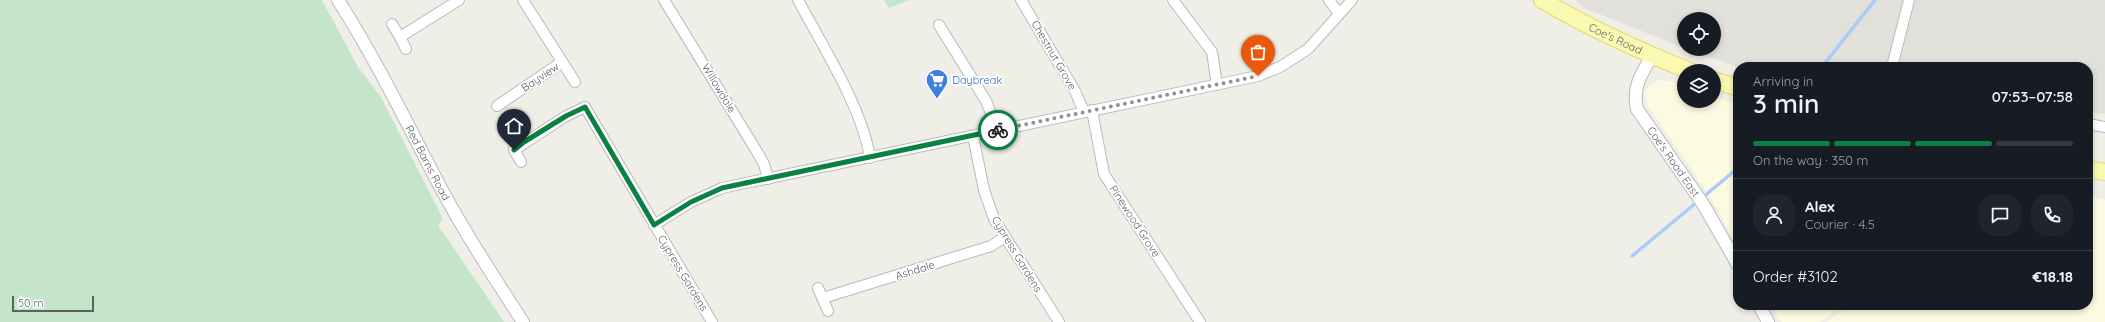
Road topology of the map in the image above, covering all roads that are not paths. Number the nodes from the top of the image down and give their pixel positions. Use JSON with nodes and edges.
{"nodes":[{"id":1,"x":338,"y":0,"type":"edge"},
{"id":2,"x":459,"y":0,"type":"edge"},
{"id":3,"x":523,"y":0,"type":"edge"},
{"id":4,"x":664,"y":0,"type":"edge"},
{"id":5,"x":798,"y":0,"type":"edge"},
{"id":6,"x":1021,"y":0,"type":"edge"},
{"id":7,"x":1173,"y":0,"type":"edge"},
{"id":8,"x":1329,"y":0,"type":"edge"},
{"id":9,"x":1352,"y":0,"type":"edge"},
{"id":10,"x":1542,"y":0,"type":"edge"},
{"id":11,"x":1910,"y":0,"type":"edge"},
{"id":12,"x":1339,"y":14,"type":"junction"},
{"id":13,"x":392,"y":24,"type":"dead end"},
{"id":14,"x":939,"y":25,"type":"dead end"},
{"id":15,"x":400,"y":37,"type":"junction"},
{"id":16,"x":406,"y":49,"type":"dead end"},
{"id":17,"x":1652,"y":56,"type":"junction"},
{"id":18,"x":562,"y":62,"type":"junction"},
{"id":19,"x":1893,"y":62,"type":"edge"},
{"id":20,"x":1677,"y":66,"type":"edge"},
{"id":21,"x":575,"y":82,"type":"dead end"},
{"id":22,"x":1721,"y":82,"type":"edge"},
{"id":23,"x":1217,"y":85,"type":"junction"},
{"id":24,"x":1733,"y":86,"type":"edge"},
{"id":25,"x":497,"y":106,"type":"dead end"},
{"id":26,"x":1088,"y":111,"type":"junction"},
{"id":27,"x":2093,"y":125,"type":"edge"},
{"id":28,"x":2105,"y":127,"type":"edge"},
{"id":29,"x":998,"y":130,"type":"junction"},
{"id":30,"x":973,"y":136,"type":"junction"},
{"id":31,"x":870,"y":158,"type":"junction"},
{"id":32,"x":521,"y":162,"type":"dead end"},
{"id":33,"x":2093,"y":170,"type":"edge"},
{"id":34,"x":2105,"y":172,"type":"edge"},
{"id":35,"x":768,"y":179,"type":"junction"},
{"id":36,"x":654,"y":225,"type":"junction"},
{"id":37,"x":1005,"y":237,"type":"junction"},
{"id":38,"x":1733,"y":256,"type":"edge"},
{"id":39,"x":818,"y":288,"type":"dead end"},
{"id":40,"x":823,"y":298,"type":"junction"},
{"id":41,"x":1762,"y":310,"type":"edge"},
{"id":42,"x":828,"y":311,"type":"dead end"},
{"id":43,"x":523,"y":322,"type":"edge"},
{"id":44,"x":712,"y":322,"type":"edge"},
{"id":45,"x":1059,"y":322,"type":"edge"},
{"id":46,"x":1200,"y":322,"type":"edge"},
{"id":47,"x":1768,"y":322,"type":"edge"}],
"edges":[{"from":1,"to":43,"type":"street","name":"Red Barns Road"},
{"from":2,"to":15,"type":"street"},
{"from":3,"to":18,"type":"street","name":"Bayview"},
{"from":4,"to":35,"type":"street","name":"Willowdale"},
{"from":5,"to":31,"type":"street"},
{"from":6,"to":26,"type":"street","name":"Chestnut Grove"},
{"from":7,"to":23,"type":"street"},
{"from":8,"to":12,"type":"street"},
{"from":9,"to":12,"type":"street"},
{"from":10,"to":17,"type":"main road","name":"Coe's Road"},
{"from":11,"to":19,"type":"street"},
{"from":12,"to":23,"type":"street"},
{"from":13,"to":15,"type":"street"},
{"from":14,"to":29,"type":"street"},
{"from":15,"to":16,"type":"street"},
{"from":17,"to":20,"type":"main road","name":"Coe's Road"},
{"from":17,"to":38,"type":"street","name":"Coe's Road East"},
{"from":18,"to":21,"type":"street"},
{"from":18,"to":25,"type":"street","name":"Bayview"},
{"from":22,"to":24,"type":"main road"},
{"from":23,"to":26,"type":"street"},
{"from":26,"to":29,"type":"street"},
{"from":26,"to":46,"type":"street","name":"Pinewood Grove"},
{"from":27,"to":28,"type":"street"},
{"from":29,"to":30,"type":"street"},
{"from":30,"to":31,"type":"street"},
{"from":30,"to":37,"type":"street","name":"Cypress Gardens"},
{"from":31,"to":35,"type":"street"},
{"from":32,"to":36,"type":"street","name":"Cypress Gardens"},
{"from":33,"to":34,"type":"main road"},
{"from":35,"to":36,"type":"street"},
{"from":36,"to":44,"type":"street","name":"Cypress Gardens"},
{"from":37,"to":40,"type":"street","name":"Ashdale"},
{"from":37,"to":45,"type":"street","name":"Cypress Gardens"},
{"from":39,"to":40,"type":"street"},
{"from":40,"to":42,"type":"street"},
{"from":41,"to":47,"type":"street"}]}
